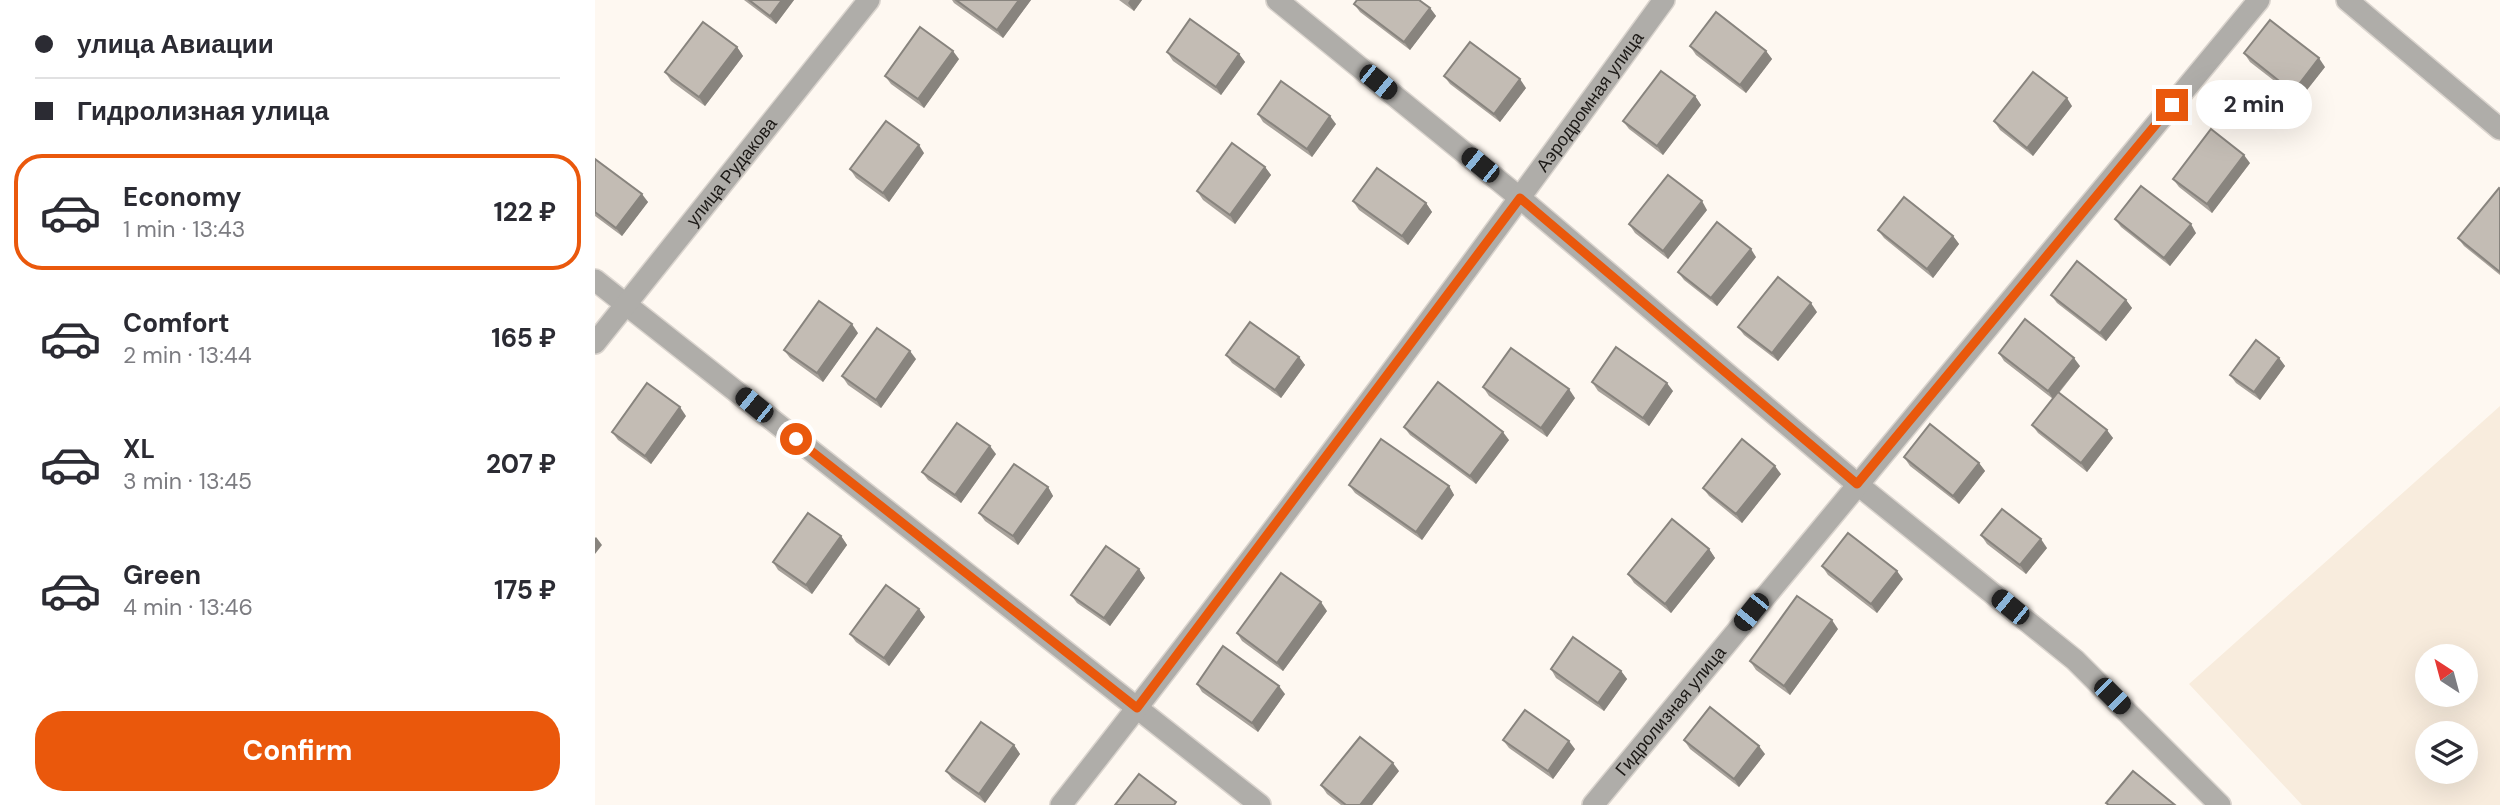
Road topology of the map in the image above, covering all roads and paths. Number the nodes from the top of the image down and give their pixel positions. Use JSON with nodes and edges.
{"nodes":[{"id":1,"x":869,"y":0,"type":"edge"},
{"id":2,"x":1277,"y":0,"type":"edge"},
{"id":3,"x":1664,"y":0,"type":"edge"},
{"id":4,"x":2259,"y":0,"type":"edge"},
{"id":5,"x":2347,"y":0,"type":"edge"},
{"id":6,"x":2500,"y":129,"type":"edge"},
{"id":7,"x":1520,"y":198,"type":"junction"},
{"id":8,"x":595,"y":280,"type":"edge"},
{"id":9,"x":626,"y":304,"type":"junction"},
{"id":10,"x":595,"y":343,"type":"edge"},
{"id":11,"x":1857,"y":484,"type":"junction"},
{"id":12,"x":1137,"y":708,"type":"junction"},
{"id":13,"x":1061,"y":805,"type":"edge"},
{"id":14,"x":1260,"y":805,"type":"edge"},
{"id":15,"x":1593,"y":805,"type":"edge"},
{"id":16,"x":2220,"y":805,"type":"edge"}],
"edges":[{"from":1,"to":9,"type":"street","name":"улица Рудакова"},
{"from":2,"to":7,"type":"street"},
{"from":3,"to":7,"type":"street","name":"Аэродромная улица"},
{"from":4,"to":11,"type":"street","name":"Гидролизная улица"},
{"from":5,"to":6,"type":"street"},
{"from":7,"to":11,"type":"street"},
{"from":7,"to":12,"type":"street","name":"Аэродромная улица"},
{"from":8,"to":9,"type":"street"},
{"from":9,"to":10,"type":"street","name":"улица Рудакова"},
{"from":9,"to":12,"type":"street"},
{"from":11,"to":15,"type":"street","name":"Гидролизная улица"},
{"from":11,"to":16,"type":"street"},
{"from":12,"to":13,"type":"street","name":"Аэродромная улица"},
{"from":12,"to":14,"type":"street"}]}
